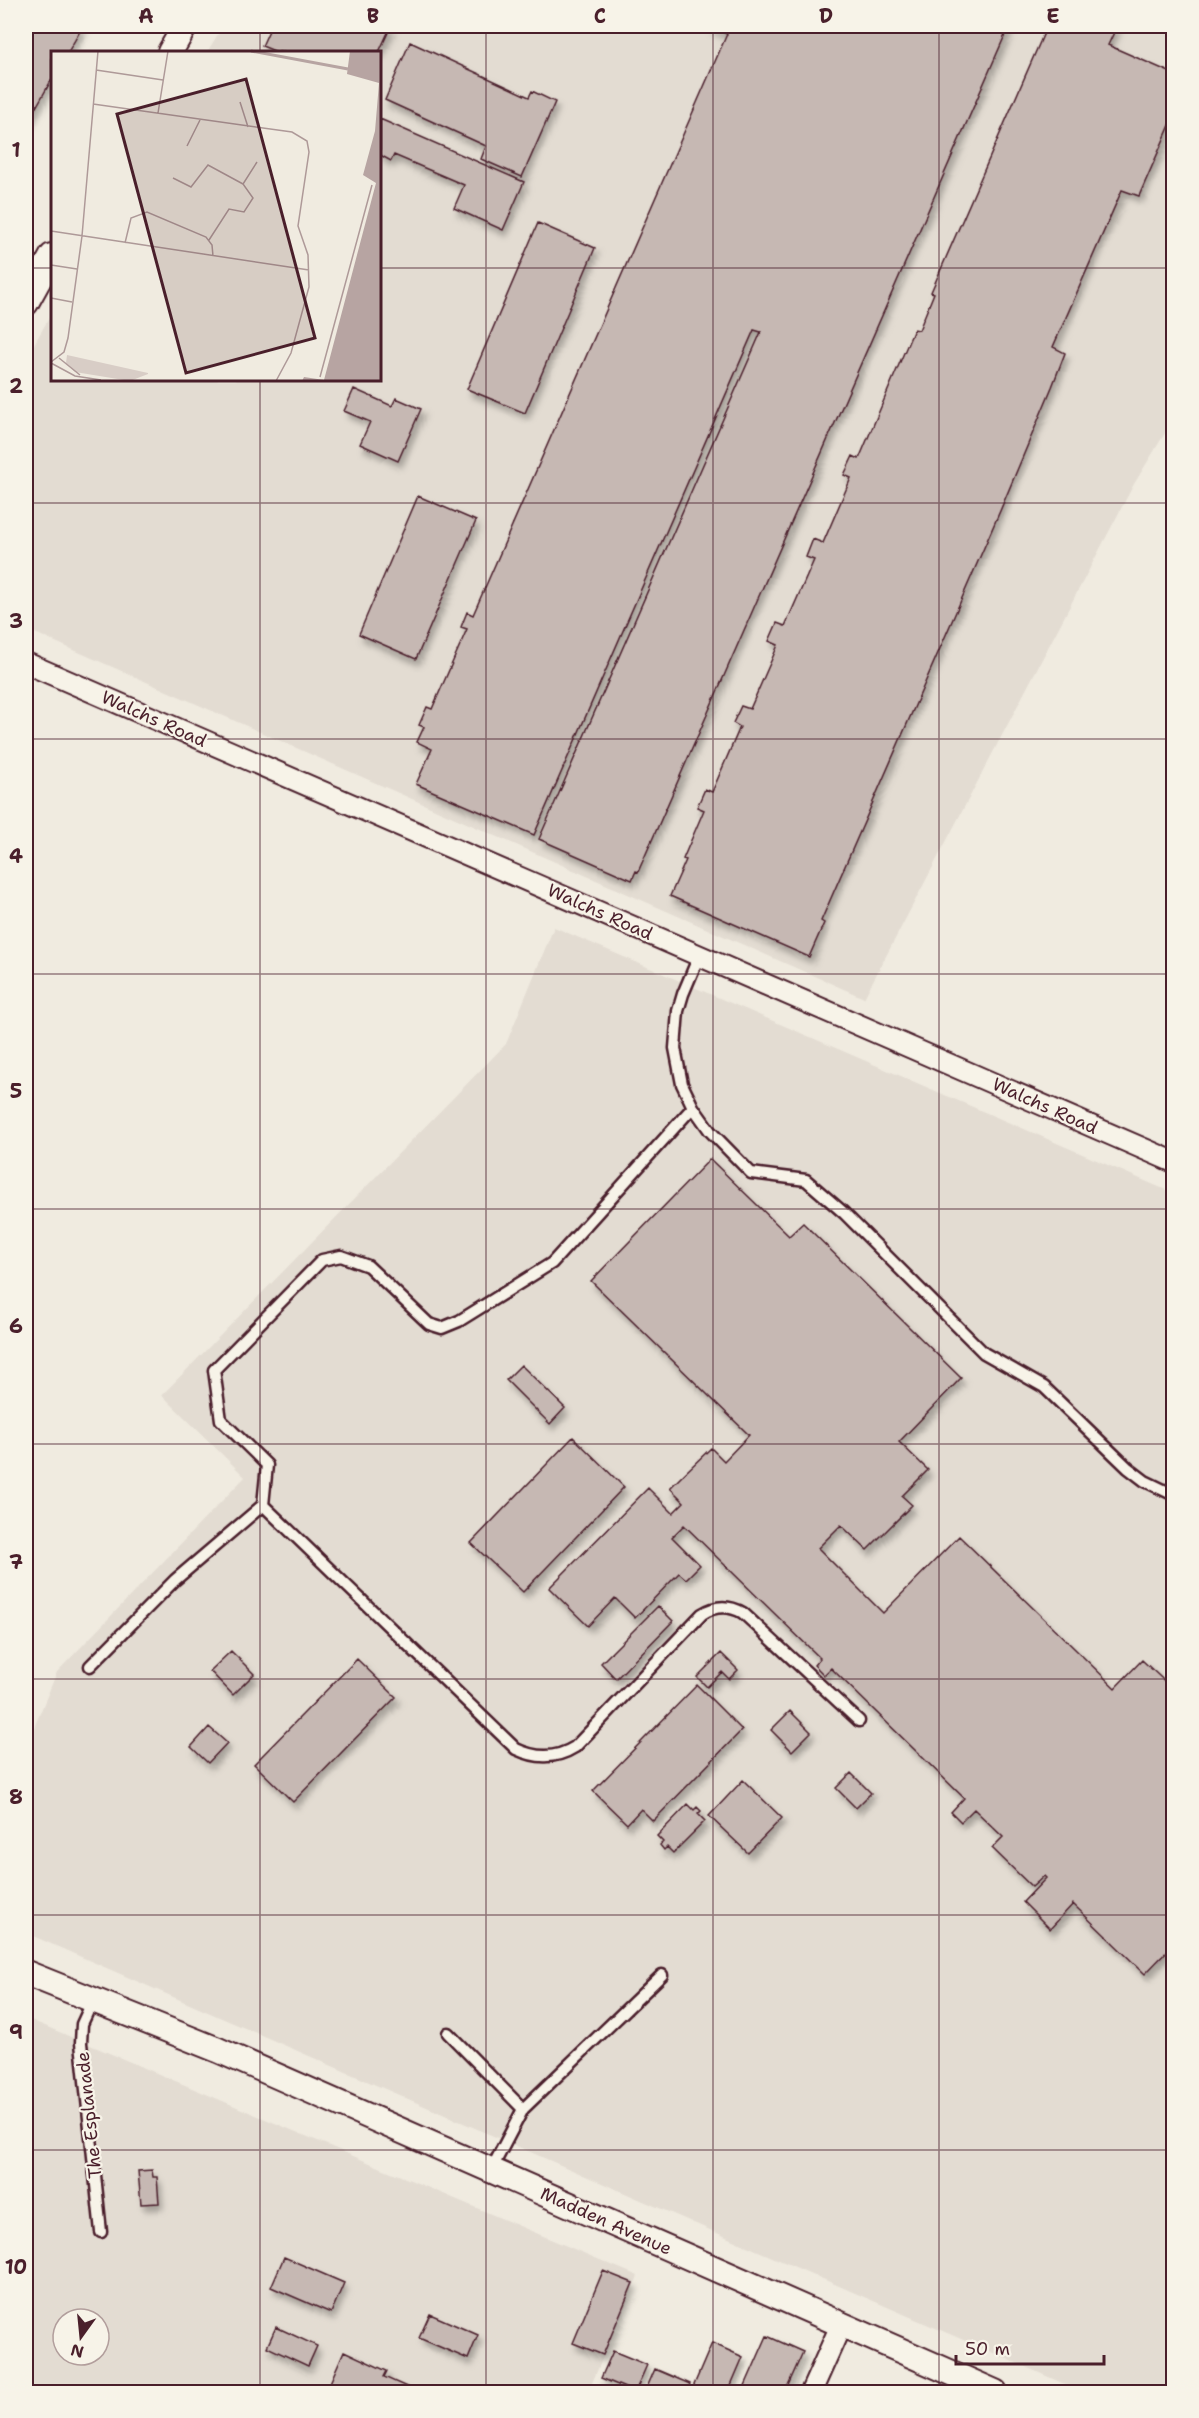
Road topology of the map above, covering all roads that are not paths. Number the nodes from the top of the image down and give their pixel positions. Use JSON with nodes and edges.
{"nodes":[{"id":1,"x":185,"y":26,"type":"edge"},
{"id":2,"x":171,"y":51,"type":"edge"},
{"id":3,"x":51,"y":258,"type":"edge"},
{"id":4,"x":26,"y":303,"type":"edge"},
{"id":5,"x":26,"y":663,"type":"edge"},
{"id":6,"x":699,"y":956,"type":"junction"},
{"id":7,"x":693,"y":1107,"type":"junction"},
{"id":8,"x":1173,"y":1162,"type":"edge"},
{"id":9,"x":1173,"y":1495,"type":"edge"},
{"id":10,"x":263,"y":1505,"type":"junction"},
{"id":11,"x":90,"y":1666,"type":"dead end"},
{"id":12,"x":859,"y":1721,"type":"dead end"},
{"id":13,"x":26,"y":1973,"type":"edge"},
{"id":14,"x":662,"y":1975,"type":"dead end"},
{"id":15,"x":93,"y":2000,"type":"junction"},
{"id":16,"x":447,"y":2032,"type":"dead end"},
{"id":17,"x":523,"y":2109,"type":"junction"},
{"id":18,"x":491,"y":2170,"type":"junction"},
{"id":19,"x":101,"y":2232,"type":"dead end"},
{"id":20,"x":841,"y":2325,"type":"junction"},
{"id":21,"x":811,"y":2392,"type":"edge"},
{"id":22,"x":995,"y":2392,"type":"edge"}],
"edges":[{"from":1,"to":2,"type":"street"},
{"from":3,"to":4,"type":"street"},
{"from":5,"to":6,"type":"street","name":"Walchs Road"},
{"from":6,"to":7,"type":"lane"},
{"from":6,"to":8,"type":"street","name":"Walchs Road"},
{"from":7,"to":9,"type":"lane"},
{"from":7,"to":10,"type":"lane"},
{"from":10,"to":11,"type":"lane"},
{"from":10,"to":12,"type":"lane"},
{"from":13,"to":15,"type":"street"},
{"from":14,"to":17,"type":"lane"},
{"from":15,"to":18,"type":"street","name":"Madden Avenue"},
{"from":15,"to":19,"type":"lane","name":"The Esplanade"},
{"from":16,"to":17,"type":"lane"},
{"from":17,"to":18,"type":"lane"},
{"from":18,"to":20,"type":"street","name":"Madden Avenue"},
{"from":20,"to":21,"type":"street"},
{"from":20,"to":22,"type":"street","name":"Madden Avenue"}]}
